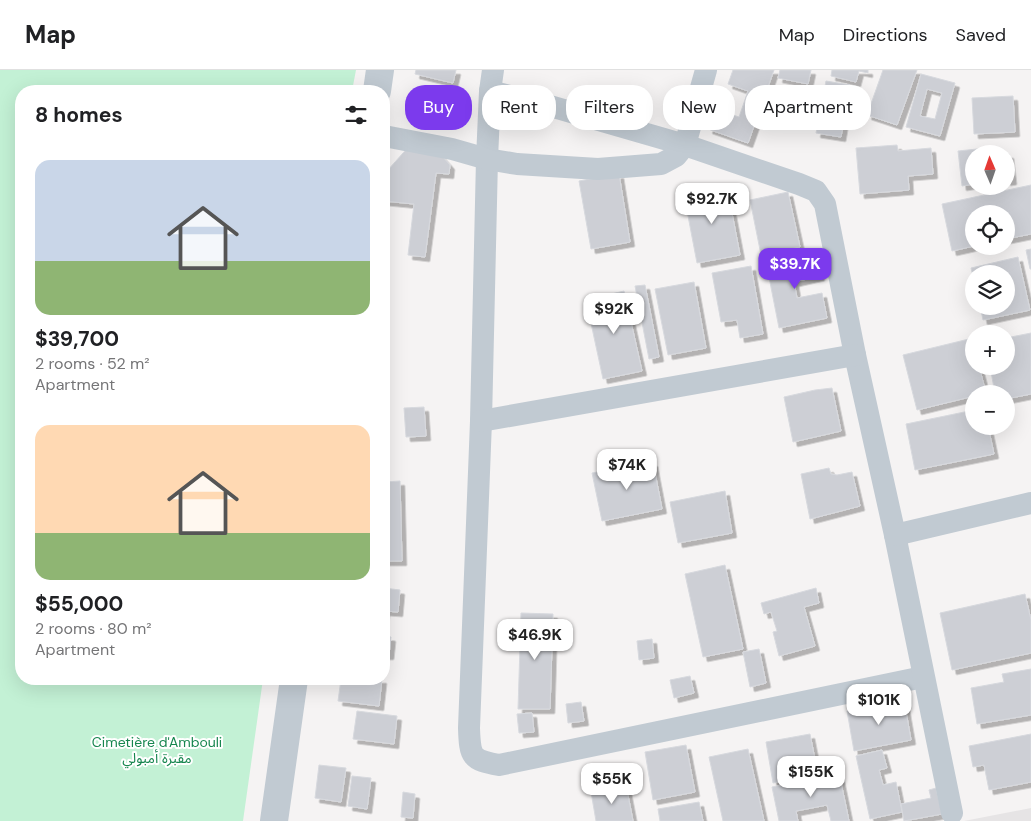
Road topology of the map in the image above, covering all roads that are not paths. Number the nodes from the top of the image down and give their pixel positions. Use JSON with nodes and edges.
{"nodes":[{"id":1,"x":380,"y":70,"type":"edge"},
{"id":2,"x":706,"y":70,"type":"edge"},
{"id":3,"x":491,"y":80,"type":"edge"},
{"id":4,"x":378,"y":85,"type":"edge"},
{"id":5,"x":390,"y":137,"type":"edge"},
{"id":6,"x":685,"y":145,"type":"junction"},
{"id":7,"x":487,"y":159,"type":"junction"},
{"id":8,"x":855,"y":355,"type":"junction"},
{"id":9,"x":481,"y":421,"type":"junction"},
{"id":10,"x":1031,"y":503,"type":"edge"},
{"id":11,"x":895,"y":535,"type":"junction"},
{"id":12,"x":923,"y":678,"type":"junction"},
{"id":13,"x":293,"y":685,"type":"edge"},
{"id":14,"x":952,"y":813,"type":"dead end"},
{"id":15,"x":274,"y":821,"type":"edge"}],
"edges":[{"from":1,"to":4,"type":"street"},
{"from":2,"to":6,"type":"street"},
{"from":3,"to":6,"type":"street"},
{"from":3,"to":7,"type":"street"},
{"from":5,"to":7,"type":"street"},
{"from":6,"to":7,"type":"street"},
{"from":6,"to":8,"type":"street"},
{"from":7,"to":9,"type":"street"},
{"from":8,"to":9,"type":"street"},
{"from":8,"to":11,"type":"street"},
{"from":9,"to":12,"type":"street"},
{"from":10,"to":11,"type":"street"},
{"from":11,"to":12,"type":"street"},
{"from":12,"to":14,"type":"street"},
{"from":13,"to":15,"type":"street"}]}
